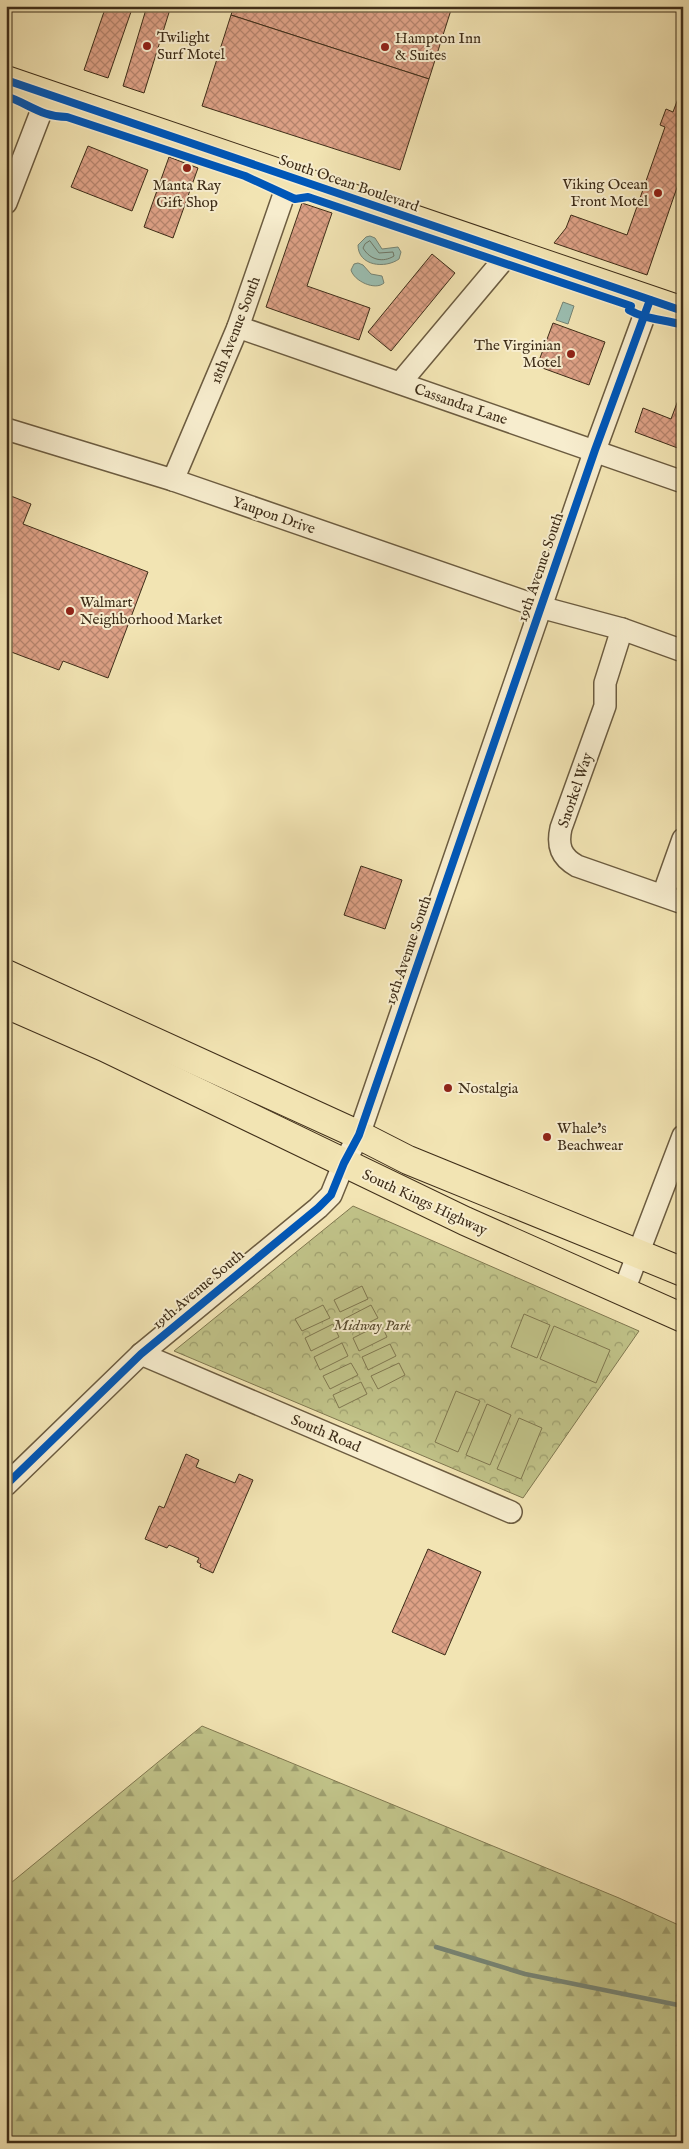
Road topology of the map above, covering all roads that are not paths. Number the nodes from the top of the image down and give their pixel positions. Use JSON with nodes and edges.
{"nodes":[{"id":1,"x":6,"y":80,"type":"edge"},
{"id":2,"x":48,"y":94,"type":"junction"},
{"id":3,"x":290,"y":177,"type":"junction"},
{"id":4,"x":6,"y":202,"type":"edge"},
{"id":5,"x":510,"y":252,"type":"junction"},
{"id":6,"x":650,"y":300,"type":"junction"},
{"id":7,"x":683,"y":311,"type":"edge"},
{"id":8,"x":238,"y":327,"type":"junction"},
{"id":9,"x":400,"y":383,"type":"junction"},
{"id":10,"x":6,"y":429,"type":"edge"},
{"id":11,"x":595,"y":450,"type":"junction"},
{"id":12,"x":173,"y":480,"type":"junction"},
{"id":13,"x":683,"y":482,"type":"edge"},
{"id":14,"x":540,"y":607,"type":"junction"},
{"id":15,"x":622,"y":629,"type":"junction"},
{"id":16,"x":683,"y":651,"type":"edge"},
{"id":17,"x":683,"y":839,"type":"edge"},
{"id":18,"x":663,"y":895,"type":"junction"},
{"id":19,"x":683,"y":902,"type":"edge"},
{"id":20,"x":6,"y":974,"type":"edge"},
{"id":21,"x":6,"y":1004,"type":"edge"},
{"id":22,"x":359,"y":1135,"type":"junction"},
{"id":23,"x":683,"y":1136,"type":"edge"},
{"id":24,"x":344,"y":1163,"type":"junction"},
{"id":25,"x":639,"y":1252,"type":"junction"},
{"id":26,"x":683,"y":1272,"type":"edge"},
{"id":27,"x":623,"y":1292,"type":"junction"},
{"id":28,"x":683,"y":1318,"type":"edge"},
{"id":29,"x":141,"y":1354,"type":"junction"},
{"id":30,"x":6,"y":1484,"type":"edge"},
{"id":31,"x":511,"y":1512,"type":"dead end"}],
"edges":[{"from":1,"to":2,"type":"main road","name":"South Ocean Boulevard"},
{"from":2,"to":3,"type":"main road","name":"South Ocean Boulevard"},
{"from":2,"to":4,"type":"street"},
{"from":3,"to":5,"type":"main road","name":"South Ocean Boulevard"},
{"from":3,"to":8,"type":"street","name":"18th Avenue South"},
{"from":5,"to":6,"type":"main road","name":"South Ocean Boulevard"},
{"from":5,"to":9,"type":"street"},
{"from":6,"to":7,"type":"main road","name":"South Ocean Boulevard"},
{"from":6,"to":11,"type":"street","name":"19th Avenue South"},
{"from":8,"to":9,"type":"street","name":"Cassandra Lane"},
{"from":8,"to":12,"type":"street","name":"18th Avenue South"},
{"from":9,"to":11,"type":"street","name":"Cassandra Lane"},
{"from":10,"to":12,"type":"street","name":"Yaupon Drive"},
{"from":11,"to":13,"type":"street","name":"Cassandra Lane"},
{"from":11,"to":14,"type":"street","name":"19th Avenue South"},
{"from":12,"to":14,"type":"street","name":"Yaupon Drive"},
{"from":14,"to":15,"type":"street","name":"Yaupon Drive"},
{"from":14,"to":22,"type":"street","name":"19th Avenue South"},
{"from":15,"to":16,"type":"street","name":"Yaupon Drive"},
{"from":15,"to":18,"type":"street","name":"Snorkel Way"},
{"from":17,"to":18,"type":"street"},
{"from":18,"to":19,"type":"street","name":"Snorkel Way"},
{"from":20,"to":22,"type":"main road","name":"South Kings Highway"},
{"from":21,"to":24,"type":"main road","name":"South Kings Highway"},
{"from":22,"to":24,"type":"street","name":"19th Avenue South"},
{"from":22,"to":25,"type":"main road","name":"South Kings Highway"},
{"from":23,"to":25,"type":"street"},
{"from":24,"to":27,"type":"main road","name":"South Kings Highway"},
{"from":24,"to":29,"type":"street","name":"19th Avenue South"},
{"from":25,"to":26,"type":"main road","name":"South Kings Highway"},
{"from":25,"to":27,"type":"street"},
{"from":27,"to":28,"type":"main road","name":"South Kings Highway"},
{"from":29,"to":30,"type":"street","name":"19th Avenue South"},
{"from":29,"to":31,"type":"street","name":"South Road"}]}
